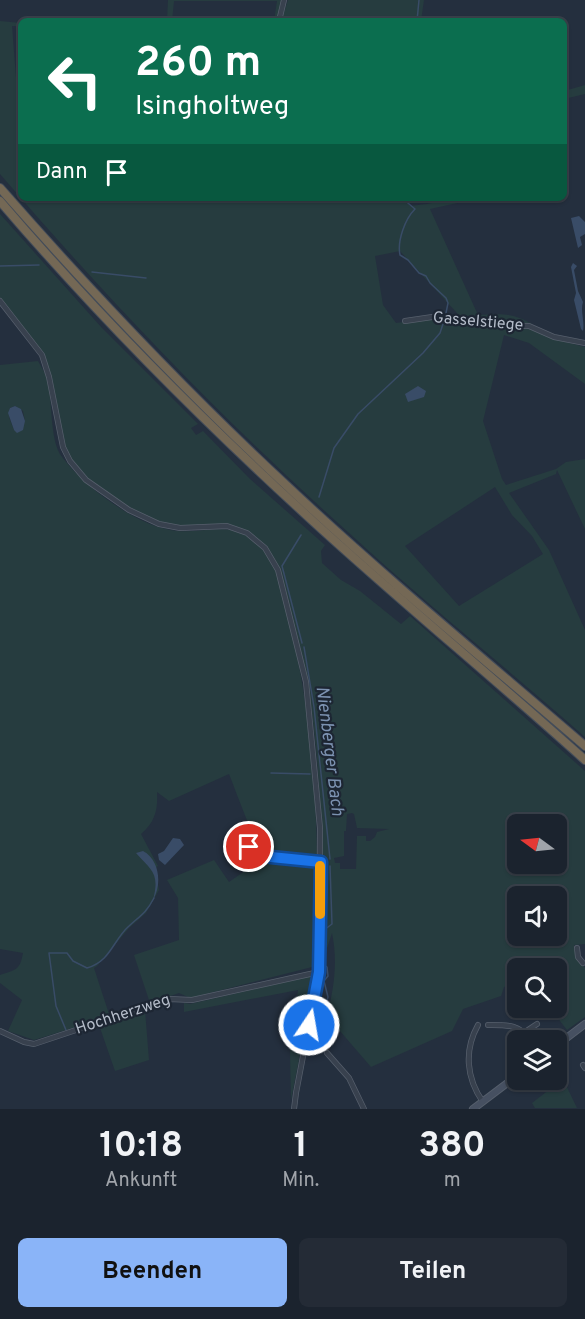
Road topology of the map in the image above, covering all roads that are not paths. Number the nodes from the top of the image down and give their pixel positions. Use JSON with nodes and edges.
{"nodes":[{"id":1,"x":284,"y":0,"type":"edge"},
{"id":2,"x":280,"y":18,"type":"edge"},
{"id":3,"x":0,"y":188,"type":"edge"},
{"id":4,"x":0,"y":201,"type":"edge"},
{"id":5,"x":0,"y":301,"type":"edge"},
{"id":6,"x":405,"y":321,"type":"dead end"},
{"id":7,"x":585,"y":343,"type":"edge"},
{"id":8,"x":213,"y":422,"type":"junction"},
{"id":9,"x":585,"y":746,"type":"edge"},
{"id":10,"x":585,"y":760,"type":"edge"},
{"id":11,"x":249,"y":847,"type":"dead end"},
{"id":12,"x":321,"y":862,"type":"junction"},
{"id":13,"x":577,"y":948,"type":"dead end"},
{"id":14,"x":584,"y":963,"type":"edge"},
{"id":15,"x":319,"y":972,"type":"junction"},
{"id":16,"x":537,"y":1024,"type":"dead end"},
{"id":17,"x":585,"y":1024,"type":"edge"},
{"id":18,"x":478,"y":1025,"type":"dead end"},
{"id":19,"x":488,"y":1025,"type":"dead end"},
{"id":20,"x":521,"y":1030,"type":"edge"},
{"id":21,"x":528,"y":1030,"type":"edge"},
{"id":22,"x":0,"y":1031,"type":"edge"},
{"id":23,"x":567,"y":1038,"type":"edge"},
{"id":24,"x":327,"y":1053,"type":"dead end"},
{"id":25,"x":507,"y":1083,"type":"edge"},
{"id":26,"x":483,"y":1102,"type":"junction"},
{"id":27,"x":294,"y":1109,"type":"edge"},
{"id":28,"x":364,"y":1109,"type":"edge"},
{"id":29,"x":473,"y":1109,"type":"edge"}],
"edges":[{"from":1,"to":2,"type":"street"},
{"from":3,"to":8,"type":"highway"},
{"from":4,"to":8,"type":"highway"},
{"from":5,"to":12,"type":"street"},
{"from":6,"to":7,"type":"street","name":"Gasselstiege"},
{"from":8,"to":9,"type":"highway"},
{"from":8,"to":10,"type":"highway"},
{"from":11,"to":12,"type":"street"},
{"from":12,"to":15,"type":"street"},
{"from":13,"to":14,"type":"street"},
{"from":15,"to":22,"type":"street","name":"Hochherzweg"},
{"from":15,"to":27,"type":"street"},
{"from":16,"to":21,"type":"street"},
{"from":17,"to":23,"type":"main road"},
{"from":18,"to":26,"type":"street"},
{"from":19,"to":20,"type":"street"},
{"from":24,"to":28,"type":"street"},
{"from":25,"to":26,"type":"main road"},
{"from":26,"to":29,"type":"main road"}]}
